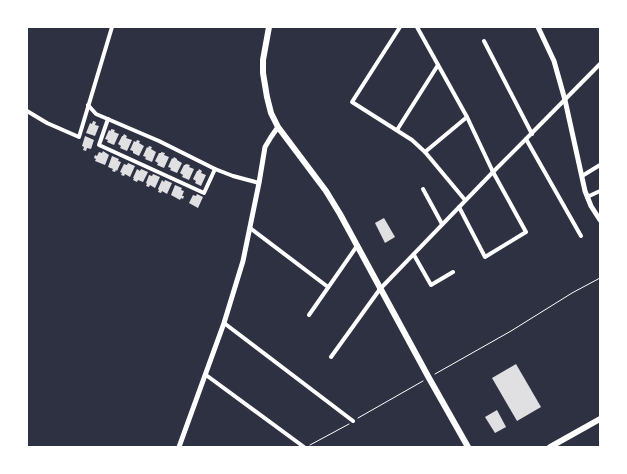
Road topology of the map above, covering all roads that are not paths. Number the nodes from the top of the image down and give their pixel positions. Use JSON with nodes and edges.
{"nodes":[{"id":1,"x":112,"y":27,"type":"edge"},
{"id":2,"x":269,"y":27,"type":"edge"},
{"id":3,"x":400,"y":27,"type":"edge"},
{"id":4,"x":417,"y":27,"type":"edge"},
{"id":5,"x":538,"y":27,"type":"edge"},
{"id":6,"x":484,"y":41,"type":"dead end"},
{"id":7,"x":600,"y":64,"type":"edge"},
{"id":8,"x":438,"y":65,"type":"junction"},
{"id":9,"x":565,"y":100,"type":"junction"},
{"id":10,"x":88,"y":105,"type":"junction"},
{"id":11,"x":27,"y":111,"type":"edge"},
{"id":12,"x":467,"y":117,"type":"junction"},
{"id":13,"x":108,"y":119,"type":"junction"},
{"id":14,"x":278,"y":127,"type":"junction"},
{"id":15,"x":397,"y":130,"type":"junction"},
{"id":16,"x":532,"y":134,"type":"junction"},
{"id":17,"x":526,"y":139,"type":"junction"},
{"id":18,"x":426,"y":152,"type":"junction"},
{"id":19,"x":600,"y":165,"type":"edge"},
{"id":20,"x":215,"y":169,"type":"junction"},
{"id":21,"x":493,"y":172,"type":"junction"},
{"id":22,"x":582,"y":176,"type":"junction"},
{"id":23,"x":259,"y":183,"type":"junction"},
{"id":24,"x":423,"y":189,"type":"dead end"},
{"id":25,"x":600,"y":191,"type":"edge"},
{"id":26,"x":588,"y":197,"type":"junction"},
{"id":27,"x":465,"y":200,"type":"junction"},
{"id":28,"x":459,"y":207,"type":"junction"},
{"id":29,"x":600,"y":220,"type":"edge"},
{"id":30,"x":442,"y":224,"type":"junction"},
{"id":31,"x":250,"y":228,"type":"junction"},
{"id":32,"x":580,"y":236,"type":"dead end"},
{"id":33,"x":357,"y":246,"type":"junction"},
{"id":34,"x":414,"y":255,"type":"junction"},
{"id":35,"x":453,"y":272,"type":"dead end"},
{"id":36,"x":328,"y":287,"type":"junction"},
{"id":37,"x":380,"y":289,"type":"junction"},
{"id":38,"x":309,"y":315,"type":"dead end"},
{"id":39,"x":224,"y":323,"type":"junction"},
{"id":40,"x":331,"y":357,"type":"dead end"},
{"id":41,"x":206,"y":375,"type":"junction"},
{"id":42,"x":600,"y":419,"type":"edge"},
{"id":43,"x":353,"y":421,"type":"road end"},
{"id":44,"x":180,"y":447,"type":"edge"},
{"id":45,"x":305,"y":447,"type":"edge"},
{"id":46,"x":468,"y":447,"type":"edge"},
{"id":47,"x":550,"y":447,"type":"edge"}],
"edges":[{"from":1,"to":10,"type":"street"},
{"from":2,"to":14,"type":"main road"},
{"from":3,"to":15,"type":"street"},
{"from":4,"to":8,"type":"street"},
{"from":5,"to":9,"type":"street"},
{"from":6,"to":16,"type":"street"},
{"from":7,"to":9,"type":"street"},
{"from":8,"to":12,"type":"street"},
{"from":8,"to":15,"type":"street"},
{"from":9,"to":16,"type":"street"},
{"from":9,"to":22,"type":"street"},
{"from":10,"to":11,"type":"street"},
{"from":10,"to":13,"type":"street"},
{"from":12,"to":18,"type":"street"},
{"from":12,"to":21,"type":"street"},
{"from":13,"to":20,"type":"street"},
{"from":13,"to":20,"type":"street"},
{"from":14,"to":23,"type":"street"},
{"from":14,"to":33,"type":"main road"},
{"from":15,"to":18,"type":"street"},
{"from":16,"to":17,"type":"street"},
{"from":17,"to":21,"type":"street"},
{"from":17,"to":32,"type":"street"},
{"from":18,"to":27,"type":"street"},
{"from":19,"to":22,"type":"street"},
{"from":20,"to":23,"type":"street"},
{"from":21,"to":27,"type":"street"},
{"from":21,"to":28,"type":"street"},
{"from":22,"to":26,"type":"street"},
{"from":23,"to":31,"type":"street"},
{"from":24,"to":30,"type":"street"},
{"from":25,"to":26,"type":"street"},
{"from":26,"to":29,"type":"street"},
{"from":27,"to":28,"type":"street"},
{"from":28,"to":30,"type":"street"},
{"from":30,"to":34,"type":"street"},
{"from":31,"to":36,"type":"street"},
{"from":31,"to":39,"type":"street"},
{"from":33,"to":36,"type":"street"},
{"from":33,"to":37,"type":"main road"},
{"from":34,"to":35,"type":"street"},
{"from":34,"to":37,"type":"street"},
{"from":36,"to":38,"type":"street"},
{"from":37,"to":40,"type":"street"},
{"from":37,"to":46,"type":"main road"},
{"from":39,"to":41,"type":"street"},
{"from":39,"to":43,"type":"street"},
{"from":41,"to":44,"type":"street"},
{"from":41,"to":45,"type":"street"},
{"from":42,"to":47,"type":"main road"}]}
